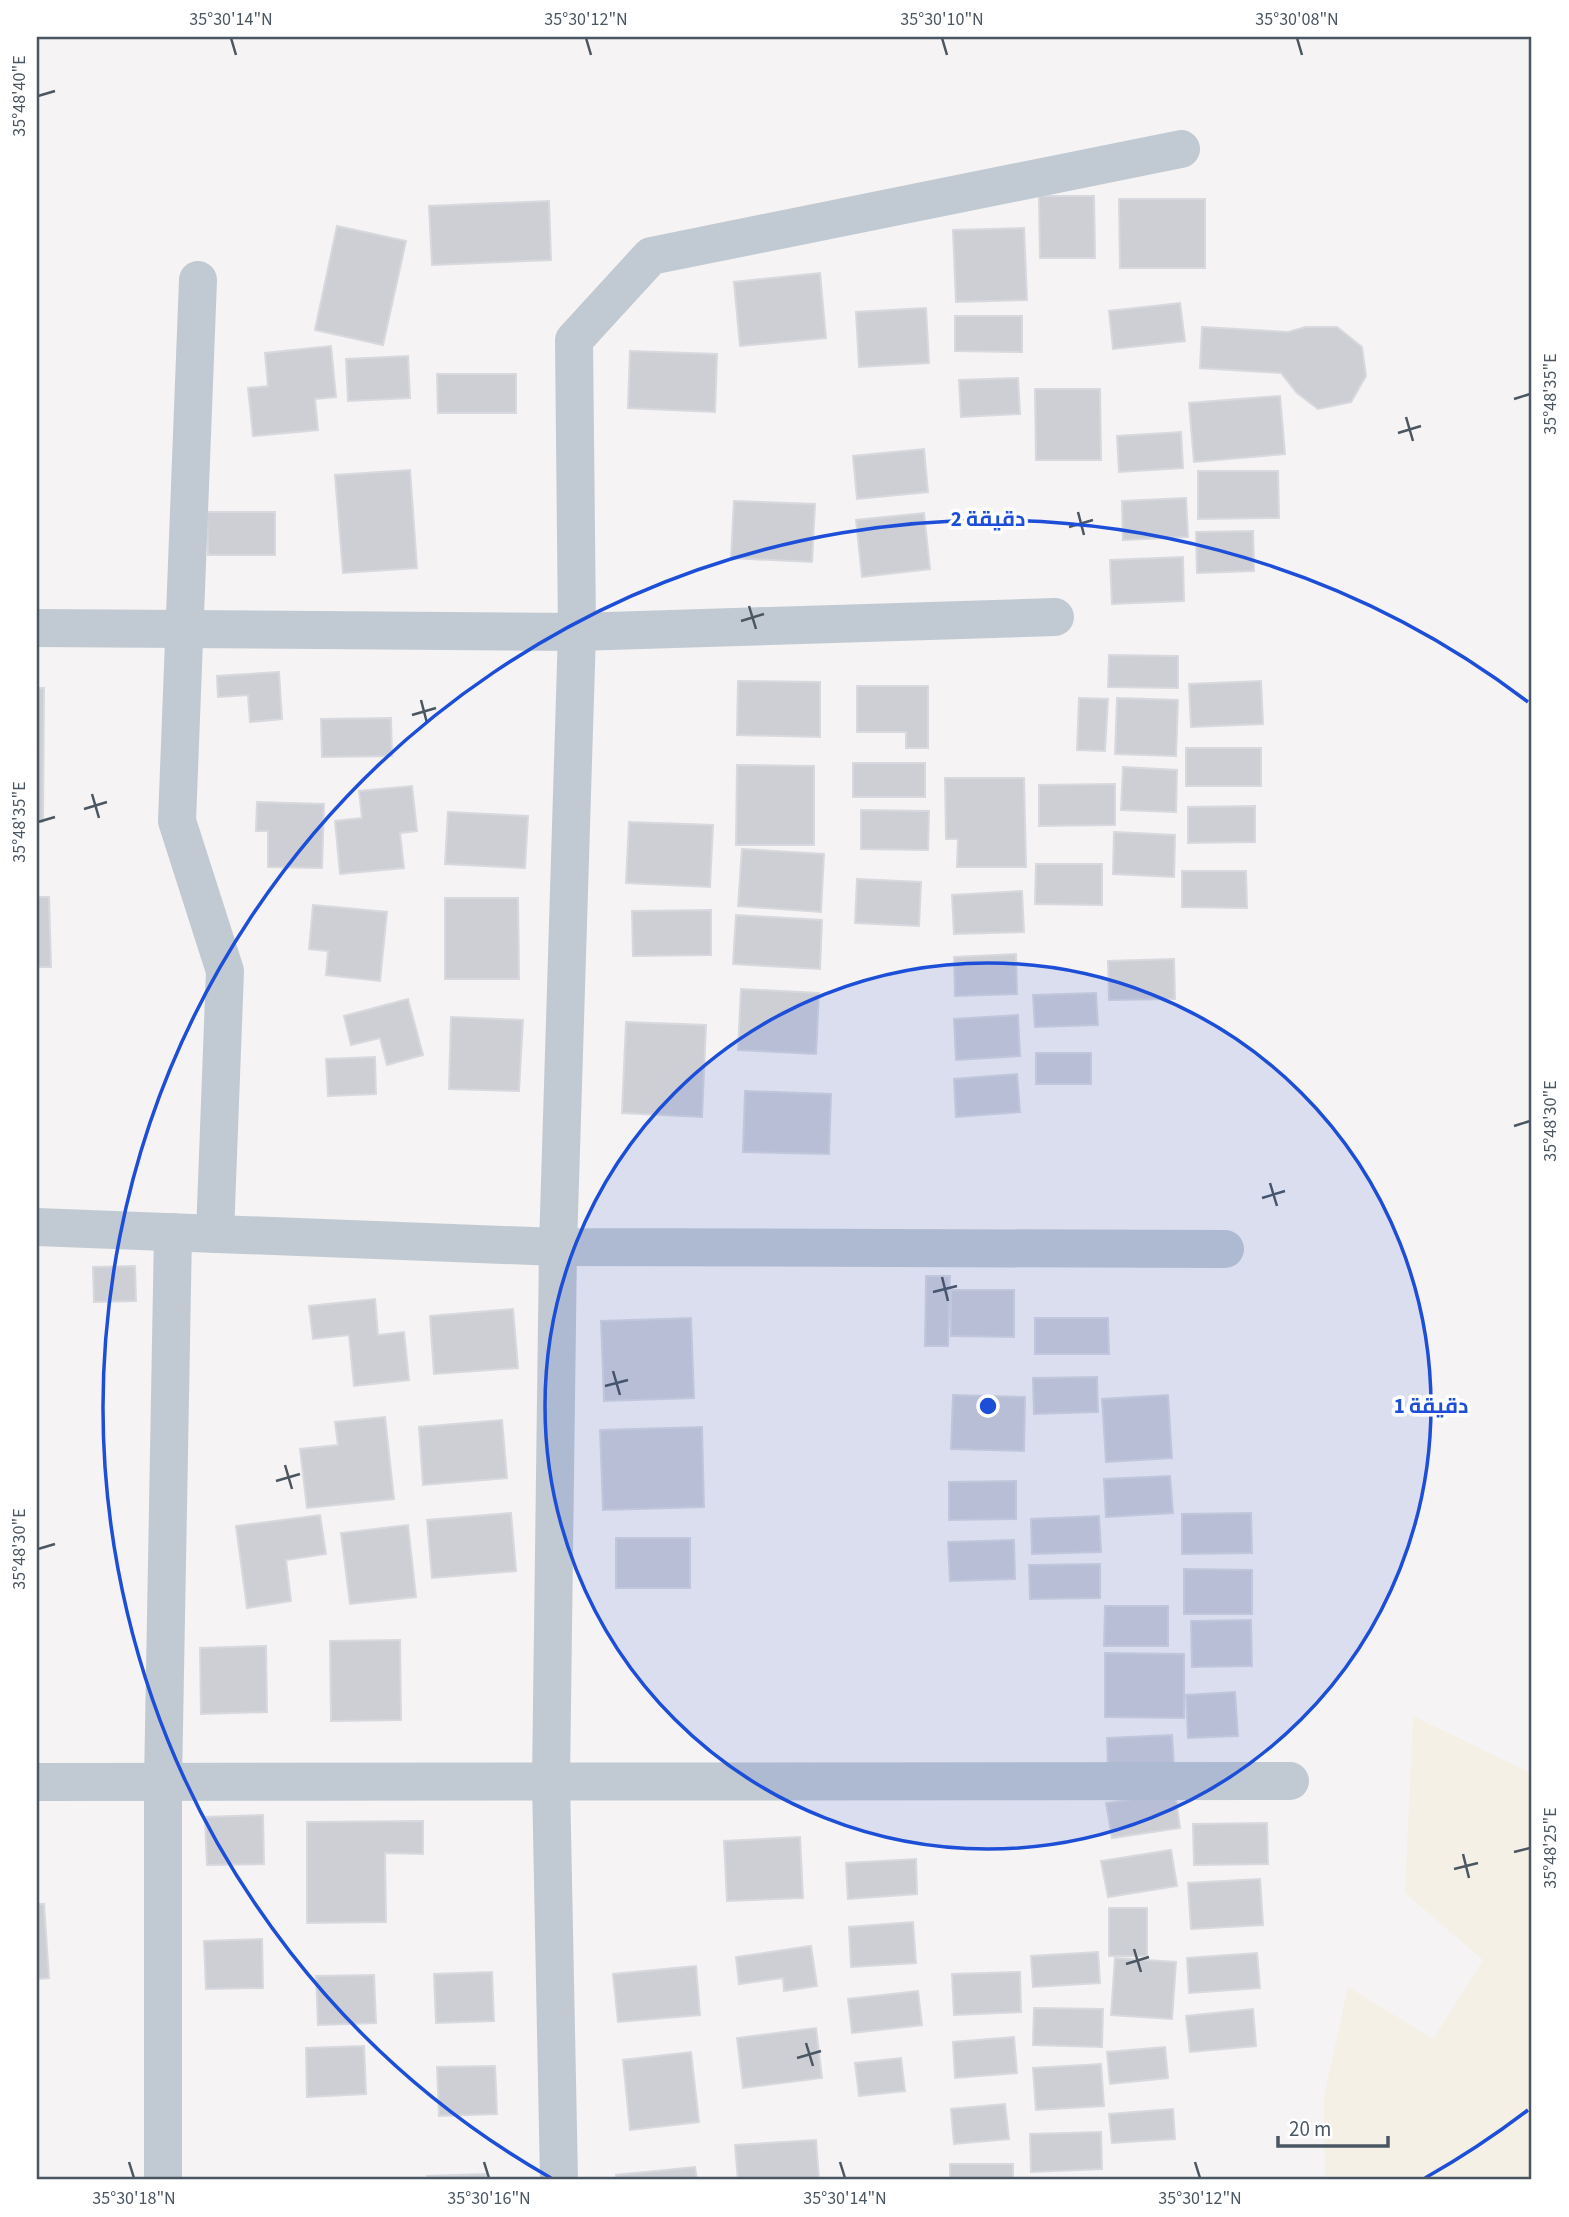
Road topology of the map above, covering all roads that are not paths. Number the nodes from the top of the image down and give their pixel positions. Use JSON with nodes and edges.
{"nodes":[{"id":1,"x":1181,"y":149,"type":"dead end"},
{"id":2,"x":198,"y":280,"type":"dead end"},
{"id":3,"x":1055,"y":617,"type":"dead end"},
{"id":4,"x":37,"y":628,"type":"edge"},
{"id":5,"x":184,"y":629,"type":"junction"},
{"id":6,"x":577,"y":632,"type":"junction"},
{"id":7,"x":37,"y":1227,"type":"edge"},
{"id":8,"x":173,"y":1232,"type":"junction"},
{"id":9,"x":215,"y":1234,"type":"junction"},
{"id":10,"x":558,"y":1247,"type":"junction"},
{"id":11,"x":1225,"y":1249,"type":"dead end"},
{"id":12,"x":551,"y":1781,"type":"junction"},
{"id":13,"x":1290,"y":1781,"type":"dead end"},
{"id":14,"x":37,"y":1782,"type":"edge"},
{"id":15,"x":163,"y":1782,"type":"junction"},
{"id":16,"x":163,"y":2180,"type":"edge"},
{"id":17,"x":559,"y":2180,"type":"edge"}],
"edges":[{"from":1,"to":6,"type":"street"},
{"from":2,"to":5,"type":"street"},
{"from":3,"to":6,"type":"street"},
{"from":4,"to":5,"type":"street"},
{"from":5,"to":6,"type":"street"},
{"from":5,"to":9,"type":"street"},
{"from":6,"to":10,"type":"street"},
{"from":7,"to":8,"type":"street"},
{"from":8,"to":9,"type":"street"},
{"from":8,"to":15,"type":"street"},
{"from":9,"to":10,"type":"street"},
{"from":10,"to":11,"type":"street"},
{"from":10,"to":12,"type":"street"},
{"from":12,"to":13,"type":"street"},
{"from":12,"to":15,"type":"street"},
{"from":12,"to":17,"type":"street"},
{"from":14,"to":15,"type":"street"},
{"from":15,"to":16,"type":"street"}]}
